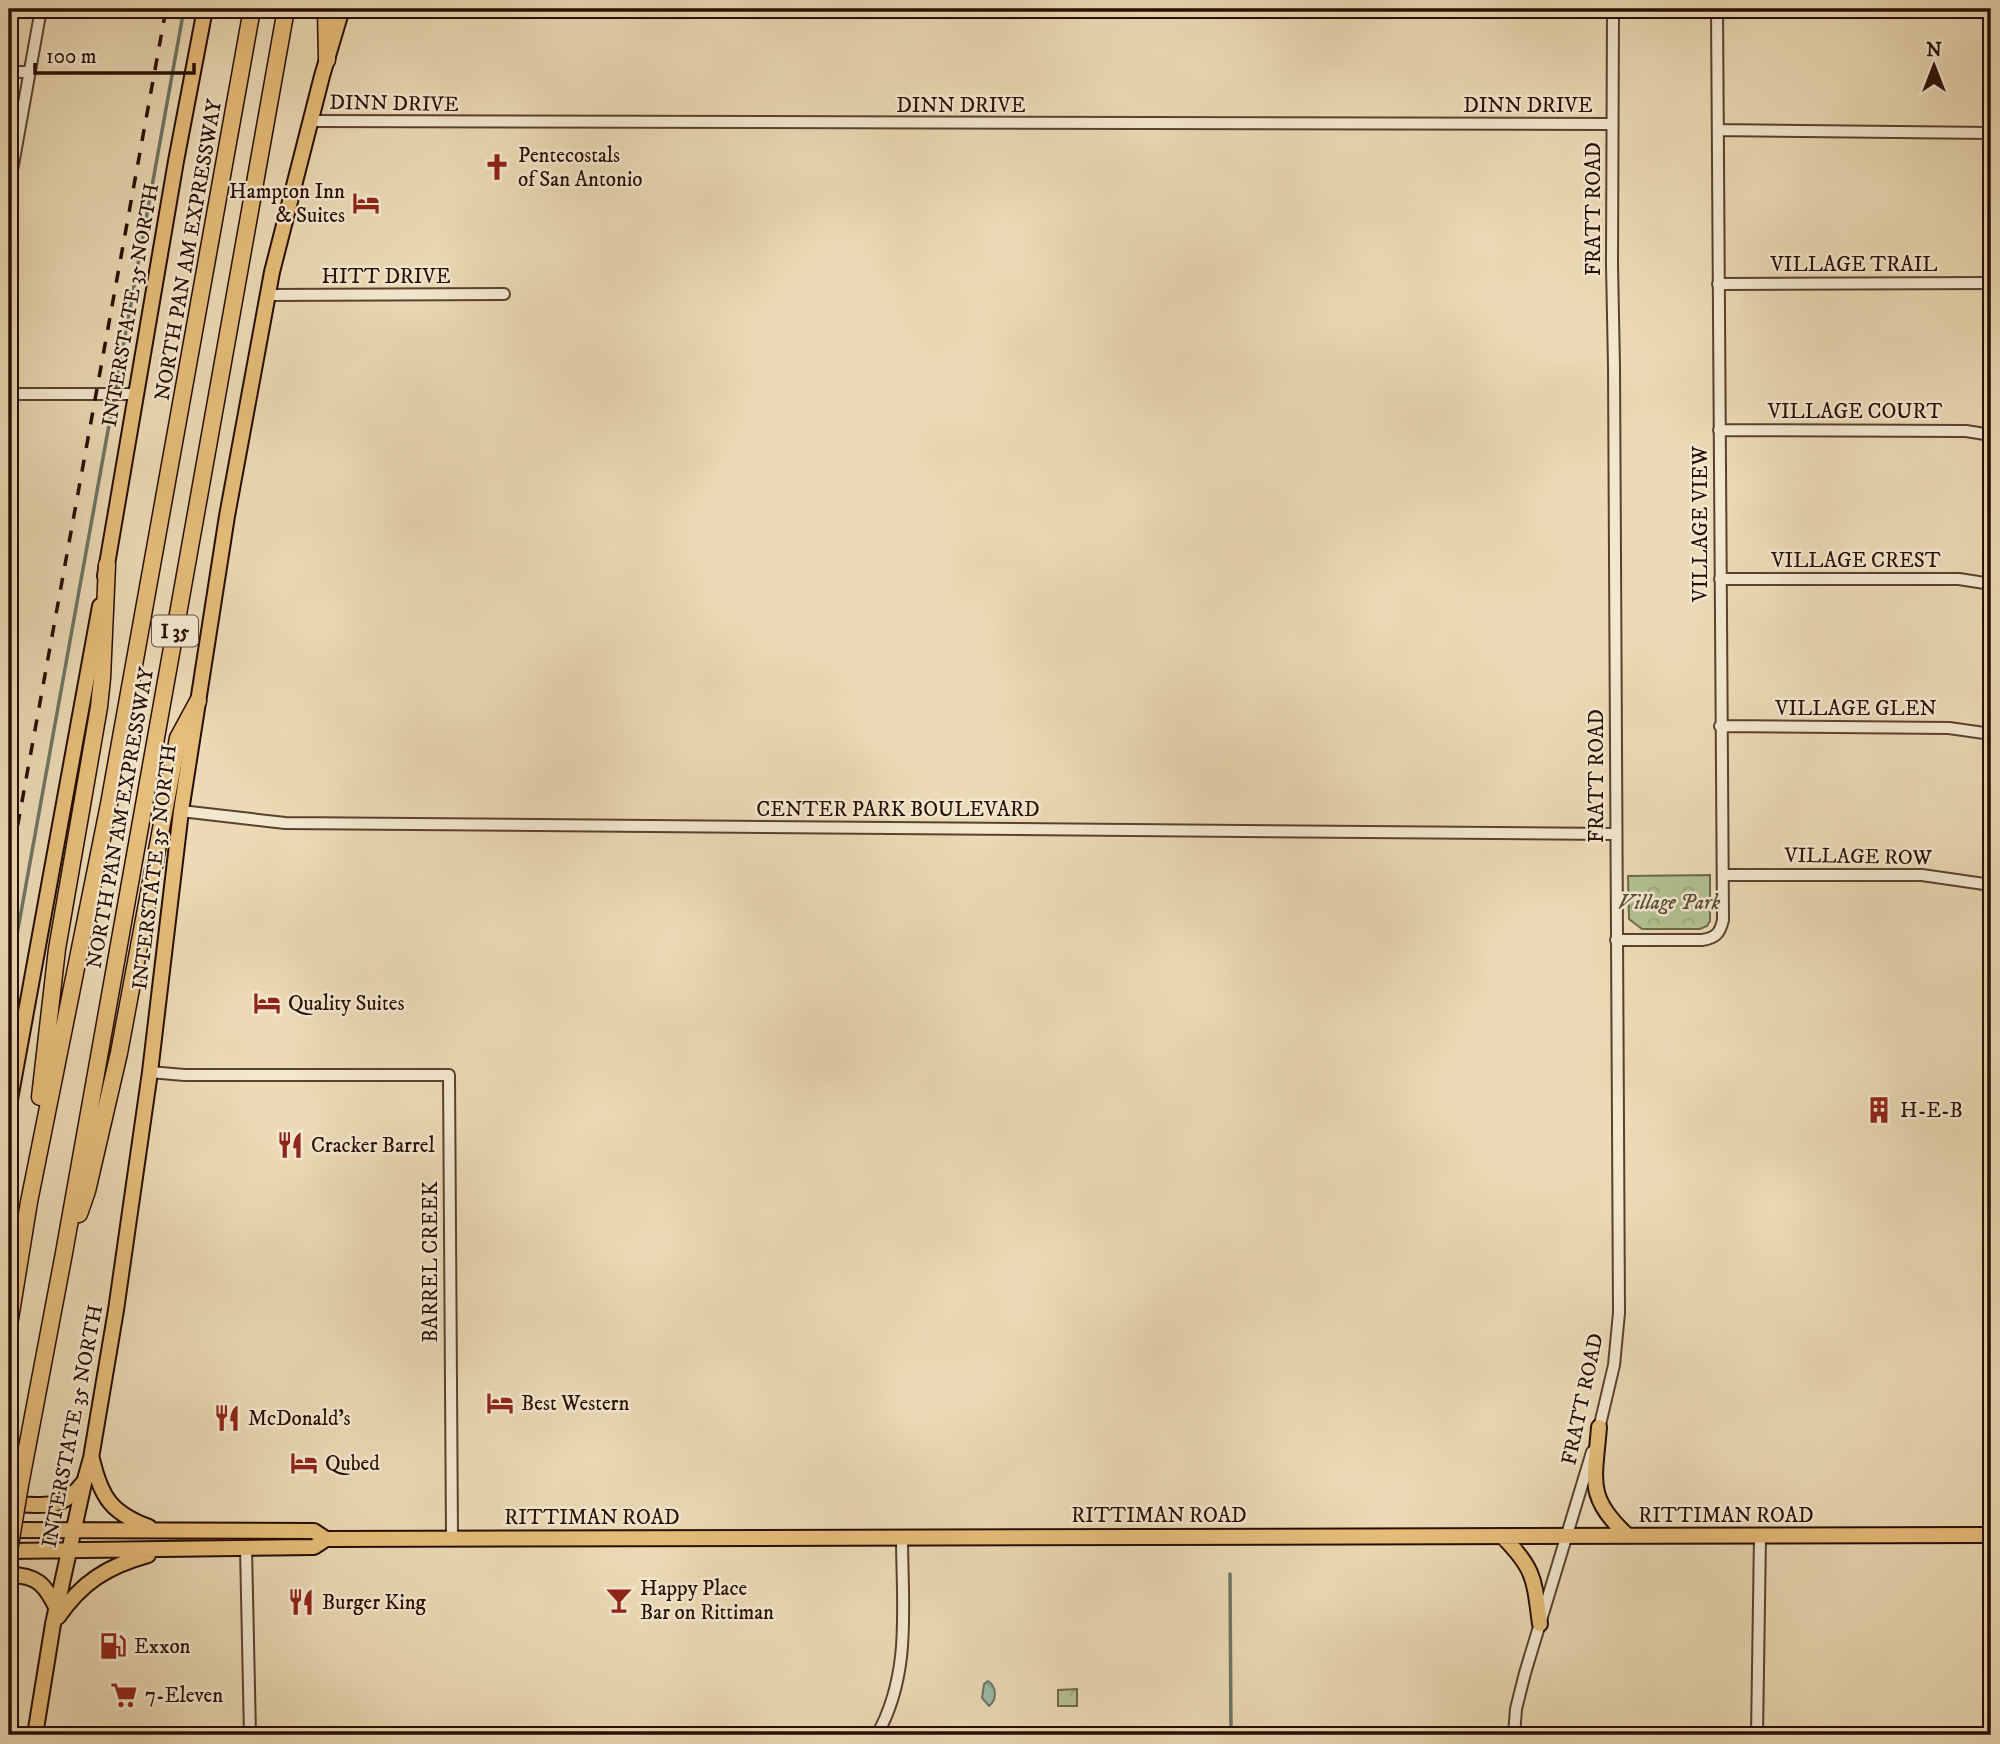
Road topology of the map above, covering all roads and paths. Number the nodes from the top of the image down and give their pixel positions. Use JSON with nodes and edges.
{"nodes":[{"id":1,"x":41,"y":9,"type":"edge"},
{"id":2,"x":205,"y":9,"type":"edge"},
{"id":3,"x":252,"y":9,"type":"edge"},
{"id":4,"x":286,"y":9,"type":"edge"},
{"id":5,"x":326,"y":9,"type":"edge"},
{"id":6,"x":342,"y":9,"type":"edge"},
{"id":7,"x":1613,"y":9,"type":"edge"},
{"id":8,"x":1717,"y":9,"type":"edge"},
{"id":9,"x":327,"y":60,"type":"junction"},
{"id":10,"x":9,"y":72,"type":"edge"},
{"id":11,"x":29,"y":72,"type":"junction"},
{"id":12,"x":311,"y":121,"type":"junction"},
{"id":13,"x":1612,"y":124,"type":"junction"},
{"id":14,"x":1718,"y":131,"type":"junction"},
{"id":15,"x":1991,"y":133,"type":"edge"},
{"id":16,"x":9,"y":187,"type":"edge"},
{"id":17,"x":1718,"y":284,"type":"junction"},
{"id":18,"x":1991,"y":284,"type":"edge"},
{"id":19,"x":268,"y":295,"type":"junction"},
{"id":20,"x":504,"y":295,"type":"dead end"},
{"id":21,"x":9,"y":394,"type":"edge"},
{"id":22,"x":136,"y":394,"type":"junction"},
{"id":23,"x":1719,"y":430,"type":"junction"},
{"id":24,"x":1991,"y":435,"type":"edge"},
{"id":25,"x":107,"y":565,"type":"junction"},
{"id":26,"x":1720,"y":579,"type":"junction"},
{"id":27,"x":1991,"y":584,"type":"edge"},
{"id":28,"x":198,"y":701,"type":"junction"},
{"id":29,"x":1720,"y":726,"type":"junction"},
{"id":30,"x":1991,"y":734,"type":"edge"},
{"id":31,"x":181,"y":811,"type":"junction"},
{"id":32,"x":1615,"y":834,"type":"junction"},
{"id":33,"x":1723,"y":875,"type":"junction"},
{"id":34,"x":1991,"y":885,"type":"edge"},
{"id":35,"x":1616,"y":940,"type":"junction"},
{"id":36,"x":150,"y":1072,"type":"junction"},
{"id":37,"x":9,"y":1105,"type":"edge"},
{"id":38,"x":29,"y":1202,"type":"junction"},
{"id":39,"x":64,"y":1252,"type":"junction"},
{"id":40,"x":9,"y":1325,"type":"edge"},
{"id":41,"x":1599,"y":1427,"type":"junction"},
{"id":42,"x":91,"y":1458,"type":"junction"},
{"id":43,"x":84,"y":1483,"type":"junction"},
{"id":44,"x":9,"y":1504,"type":"edge"},
{"id":45,"x":9,"y":1530,"type":"edge"},
{"id":46,"x":74,"y":1531,"type":"junction"},
{"id":47,"x":160,"y":1531,"type":"junction"},
{"id":48,"x":1991,"y":1535,"type":"edge"},
{"id":49,"x":902,"y":1536,"type":"junction"},
{"id":50,"x":1502,"y":1536,"type":"junction"},
{"id":51,"x":1568,"y":1536,"type":"junction"},
{"id":52,"x":1629,"y":1536,"type":"junction"},
{"id":53,"x":1760,"y":1536,"type":"junction"},
{"id":54,"x":452,"y":1538,"type":"junction"},
{"id":55,"x":326,"y":1539,"type":"junction"},
{"id":56,"x":246,"y":1548,"type":"junction"},
{"id":57,"x":171,"y":1549,"type":"junction"},
{"id":58,"x":9,"y":1551,"type":"edge"},
{"id":59,"x":70,"y":1551,"type":"junction"},
{"id":60,"x":9,"y":1574,"type":"edge"},
{"id":61,"x":57,"y":1609,"type":"junction"},
{"id":62,"x":53,"y":1624,"type":"junction"},
{"id":63,"x":1540,"y":1624,"type":"junction"},
{"id":64,"x":1514,"y":1734,"type":"edge"},
{"id":65,"x":35,"y":1735,"type":"edge"},
{"id":66,"x":250,"y":1735,"type":"edge"},
{"id":67,"x":877,"y":1735,"type":"edge"},
{"id":68,"x":1581,"y":1735,"type":"edge"},
{"id":69,"x":1757,"y":1735,"type":"edge"}],
"edges":[{"from":1,"to":11,"type":"street"},
{"from":2,"to":22,"type":"main road","name":"INTERSTATE 35 NORTH"},
{"from":3,"to":38,"type":"highway","name":"NORTH PAN AM EXPRESSWAY","number":"I 35"},
{"from":4,"to":39,"type":"highway","name":"NORTH PAN AM EXPRESSWAY","number":"I 35"},
{"from":5,"to":9,"type":"highway"},
{"from":6,"to":9,"type":"main road","name":"INTERSTATE 35 NORTH"},
{"from":7,"to":13,"type":"street","name":"FRATT ROAD"},
{"from":8,"to":14,"type":"street","name":"VILLAGE VIEW"},
{"from":9,"to":12,"type":"main road","name":"INTERSTATE 35 NORTH"},
{"from":10,"to":11,"type":"street"},
{"from":11,"to":16,"type":"street"},
{"from":12,"to":13,"type":"street","name":"DINN DRIVE"},
{"from":12,"to":19,"type":"main road","name":"INTERSTATE 35 NORTH"},
{"from":13,"to":32,"type":"street","name":"FRATT ROAD"},
{"from":14,"to":15,"type":"street"},
{"from":14,"to":17,"type":"street","name":"VILLAGE VIEW"},
{"from":17,"to":18,"type":"street","name":"VILLAGE TRAIL"},
{"from":17,"to":23,"type":"street","name":"VILLAGE VIEW"},
{"from":19,"to":20,"type":"street","name":"HITT DRIVE"},
{"from":19,"to":28,"type":"main road","name":"INTERSTATE 35 NORTH"},
{"from":21,"to":22,"type":"street"},
{"from":22,"to":25,"type":"main road","name":"INTERSTATE 35 NORTH"},
{"from":23,"to":24,"type":"street","name":"VILLAGE COURT"},
{"from":23,"to":26,"type":"street","name":"VILLAGE VIEW"},
{"from":25,"to":37,"type":"main road","name":"INTERSTATE 35 NORTH"},
{"from":25,"to":38,"type":"highway"},
{"from":26,"to":27,"type":"street","name":"VILLAGE CREST"},
{"from":26,"to":29,"type":"street","name":"VILLAGE VIEW"},
{"from":28,"to":31,"type":"main road","name":"INTERSTATE 35 NORTH"},
{"from":28,"to":39,"type":"highway"},
{"from":29,"to":30,"type":"street","name":"VILLAGE GLEN"},
{"from":29,"to":33,"type":"street","name":"VILLAGE VIEW"},
{"from":31,"to":32,"type":"street","name":"CENTER PARK BOULEVARD"},
{"from":31,"to":36,"type":"main road","name":"INTERSTATE 35 NORTH"},
{"from":32,"to":35,"type":"street","name":"FRATT ROAD"},
{"from":33,"to":34,"type":"street","name":"VILLAGE ROW"},
{"from":33,"to":35,"type":"street","name":"VILLAGE VIEW"},
{"from":35,"to":41,"type":"street","name":"FRATT ROAD"},
{"from":36,"to":42,"type":"main road","name":"INTERSTATE 35 NORTH"},
{"from":36,"to":54,"type":"street","name":"BARREL CREEK"},
{"from":38,"to":40,"type":"highway","name":"NORTH PAN AM EXPRESSWAY","number":"I 35"},
{"from":39,"to":58,"type":"highway","name":"NORTH PAN AM EXPRESSWAY","number":"I 35","bridge":true},
{"from":41,"to":51,"type":"street","name":"FRATT ROAD"},
{"from":41,"to":52,"type":"main road"},
{"from":42,"to":43,"type":"main road","name":"INTERSTATE 35 NORTH"},
{"from":42,"to":47,"type":"main road"},
{"from":43,"to":44,"type":"main road"},
{"from":43,"to":46,"type":"main road","name":"INTERSTATE 35 NORTH"},
{"from":45,"to":46,"type":"main road","name":"RITTIMAN ROAD"},
{"from":46,"to":47,"type":"main road","name":"RITTIMAN ROAD"},
{"from":46,"to":59,"type":"main road","name":"INTERSTATE 35 NORTH"},
{"from":47,"to":55,"type":"main road","name":"RITTIMAN ROAD"},
{"from":48,"to":53,"type":"main road","name":"RITTIMAN ROAD"},
{"from":49,"to":50,"type":"main road","name":"RITTIMAN ROAD"},
{"from":49,"to":54,"type":"main road","name":"RITTIMAN ROAD"},
{"from":49,"to":67,"type":"street"},
{"from":50,"to":51,"type":"main road","name":"RITTIMAN ROAD"},
{"from":50,"to":63,"type":"main road"},
{"from":51,"to":52,"type":"main road","name":"RITTIMAN ROAD"},
{"from":51,"to":63,"type":"street","name":"FRATT ROAD"},
{"from":52,"to":53,"type":"main road","name":"RITTIMAN ROAD"},
{"from":53,"to":69,"type":"street"},
{"from":54,"to":55,"type":"main road","name":"RITTIMAN ROAD"},
{"from":55,"to":56,"type":"main road","name":"RITTIMAN ROAD"},
{"from":56,"to":57,"type":"main road","name":"RITTIMAN ROAD"},
{"from":56,"to":66,"type":"street"},
{"from":57,"to":59,"type":"main road","name":"RITTIMAN ROAD"},
{"from":57,"to":62,"type":"main road"},
{"from":58,"to":59,"type":"main road","name":"RITTIMAN ROAD"},
{"from":59,"to":61,"type":"main road","name":"INTERSTATE 35 NORTH"},
{"from":60,"to":61,"type":"main road"},
{"from":61,"to":62,"type":"main road","name":"INTERSTATE 35 NORTH"},
{"from":62,"to":65,"type":"main road","name":"INTERSTATE 35 NORTH"},
{"from":63,"to":64,"type":"street","name":"FRATT ROAD"},
{"from":64,"to":68,"type":"street"}]}
